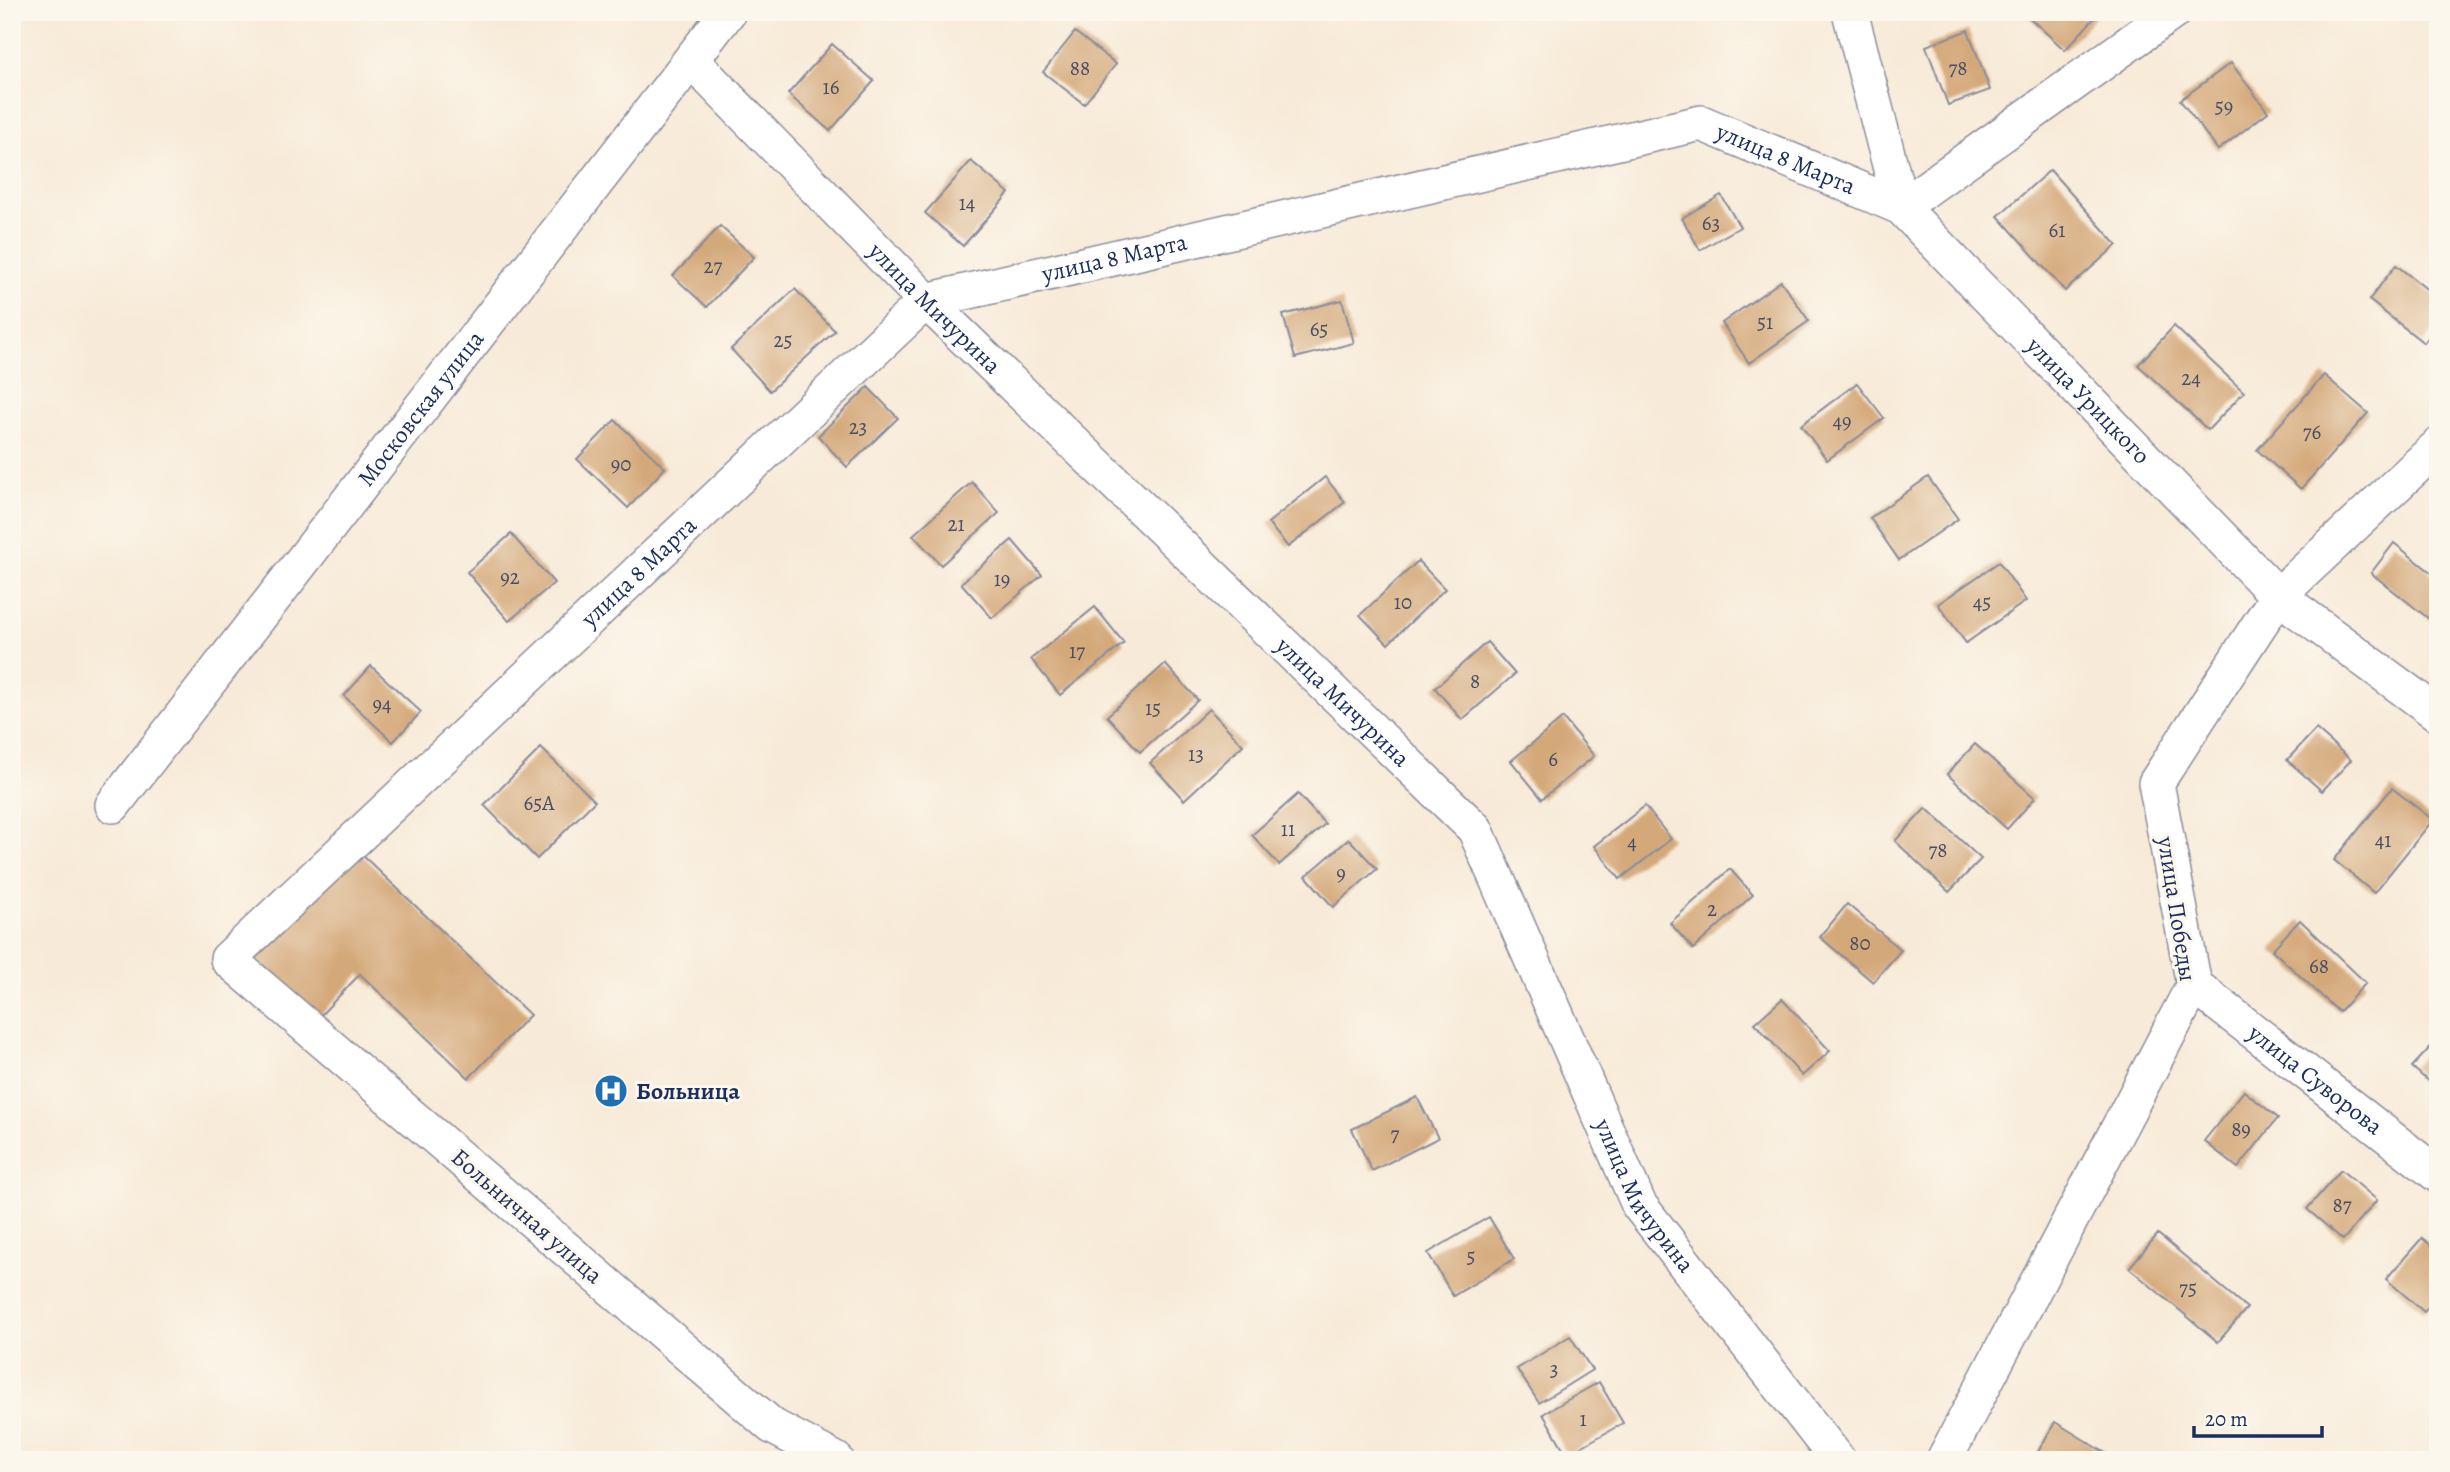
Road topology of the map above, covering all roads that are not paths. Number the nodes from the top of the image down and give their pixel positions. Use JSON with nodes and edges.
{"nodes":[{"id":1,"x":728,"y":12,"type":"edge"},
{"id":2,"x":1850,"y":12,"type":"edge"},
{"id":3,"x":2174,"y":12,"type":"edge"},
{"id":4,"x":691,"y":60,"type":"junction"},
{"id":5,"x":1901,"y":207,"type":"junction"},
{"id":6,"x":926,"y":301,"type":"junction"},
{"id":7,"x":2438,"y":446,"type":"edge"},
{"id":8,"x":2278,"y":596,"type":"junction"},
{"id":9,"x":2438,"y":714,"type":"edge"},
{"id":10,"x":113,"y":805,"type":"dead end"},
{"id":11,"x":228,"y":959,"type":"joint"},
{"id":12,"x":2194,"y":985,"type":"junction"},
{"id":13,"x":2438,"y":1175,"type":"edge"},
{"id":14,"x":836,"y":1460,"type":"edge"},
{"id":15,"x":1838,"y":1460,"type":"edge"},
{"id":16,"x":1944,"y":1460,"type":"edge"}],
"edges":[{"from":1,"to":4,"type":"street","name":"Московская улица"},
{"from":2,"to":5,"type":"street","name":"улица Урицкого"},
{"from":3,"to":5,"type":"street"},
{"from":4,"to":6,"type":"street","name":"улица Мичурина"},
{"from":4,"to":10,"type":"street","name":"Московская улица"},
{"from":5,"to":6,"type":"street","name":"улица 8 Марта"},
{"from":5,"to":8,"type":"street","name":"улица Урицкого"},
{"from":6,"to":11,"type":"street","name":"улица 8 Марта"},
{"from":6,"to":15,"type":"street","name":"улица Мичурина"},
{"from":7,"to":8,"type":"street","name":"улица Победы"},
{"from":8,"to":9,"type":"street","name":"улица Урицкого"},
{"from":8,"to":12,"type":"street","name":"улица Победы"},
{"from":11,"to":14,"type":"street","name":"Больничная улица"},
{"from":12,"to":13,"type":"street","name":"улица Суворова"},
{"from":12,"to":16,"type":"street","name":"улица Победы"}]}
